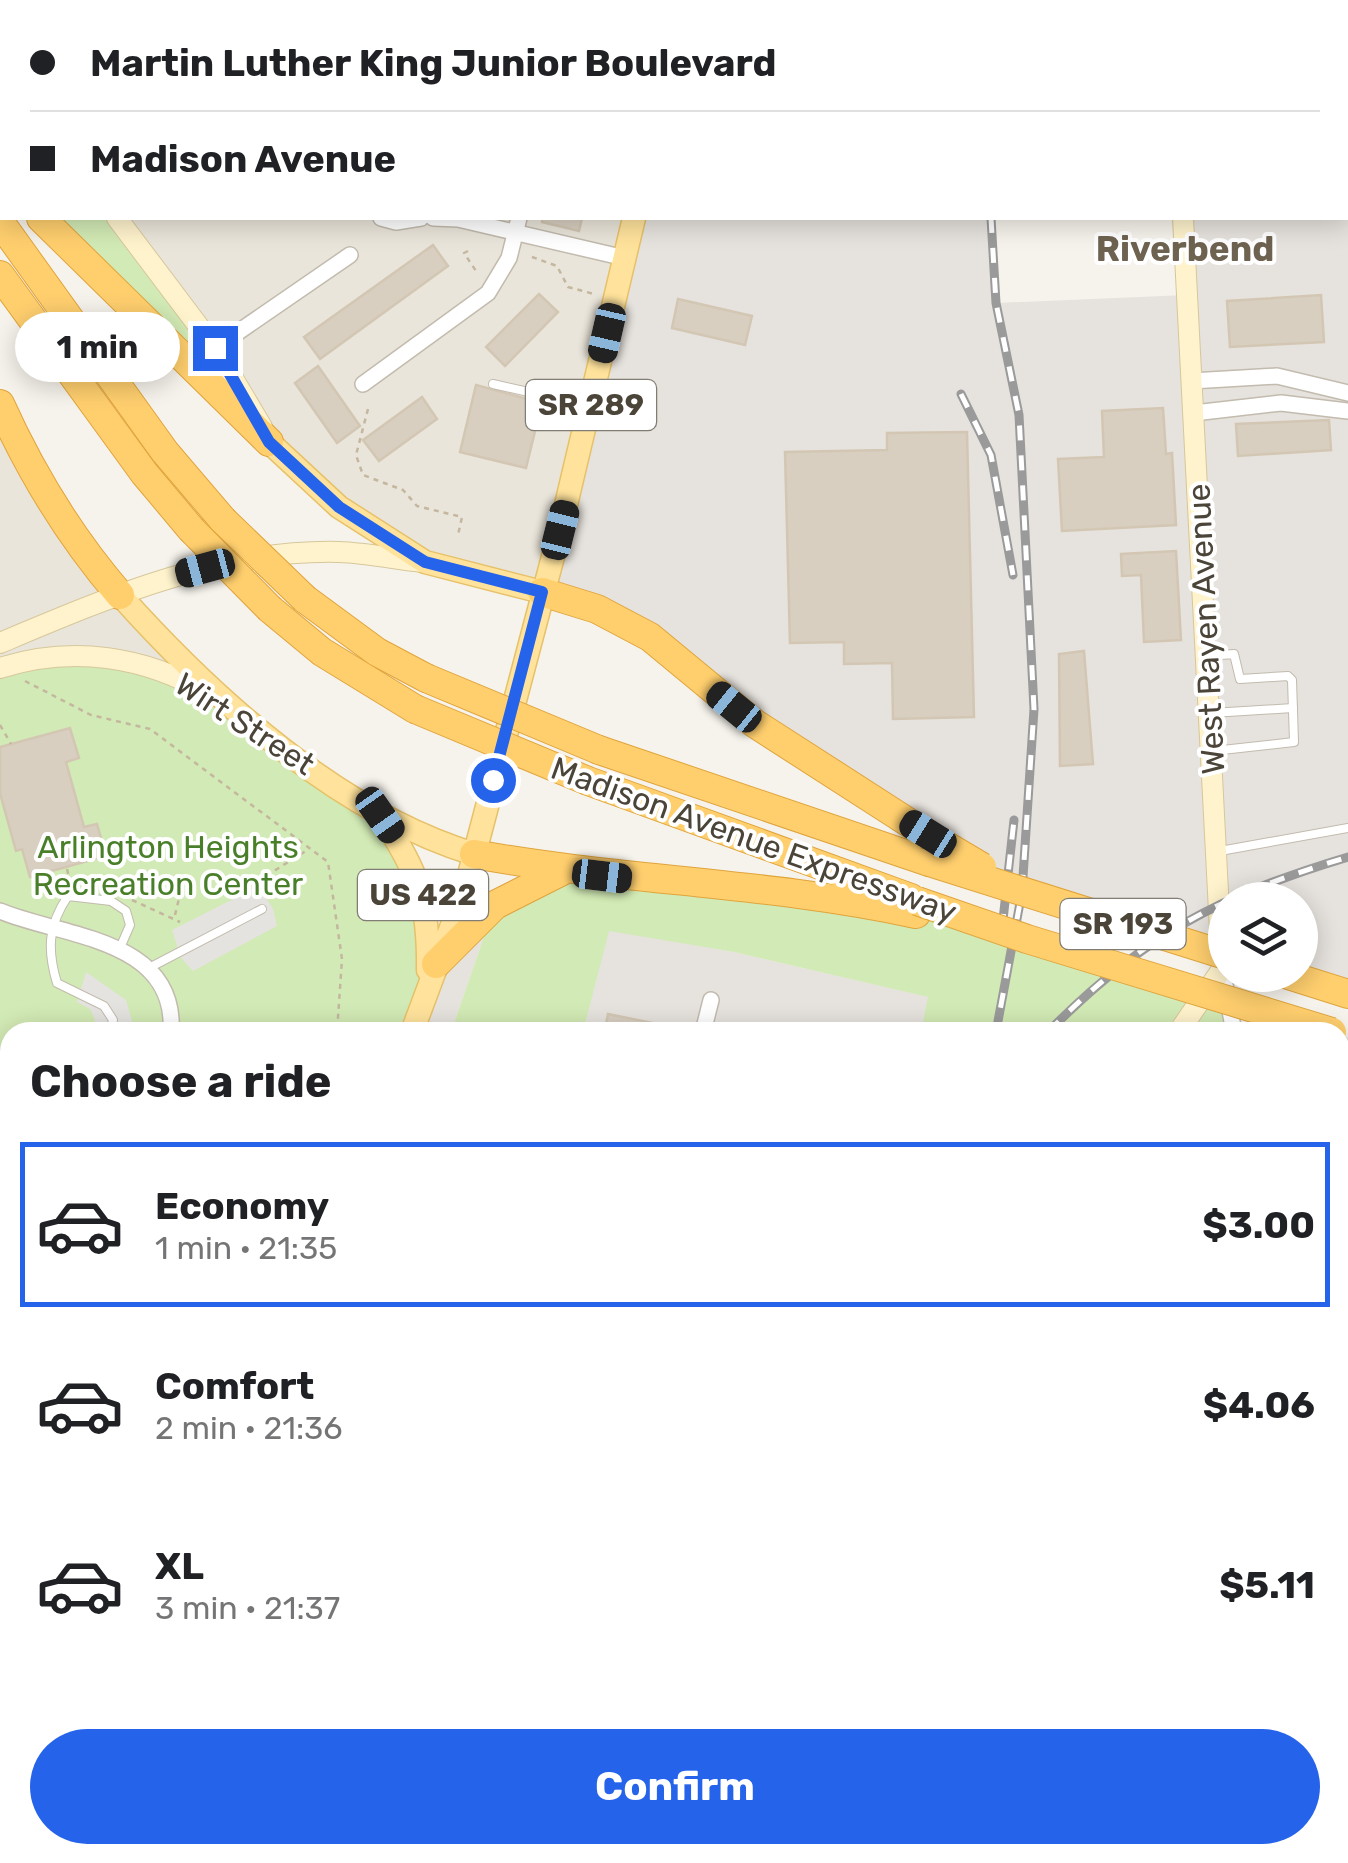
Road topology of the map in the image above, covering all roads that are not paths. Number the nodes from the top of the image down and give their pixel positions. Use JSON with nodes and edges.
{"nodes":[{"id":1,"x":42,"y":220,"type":"edge"},
{"id":2,"x":119,"y":220,"type":"edge"},
{"id":3,"x":461,"y":220,"type":"edge"},
{"id":4,"x":519,"y":220,"type":"edge"},
{"id":5,"x":634,"y":220,"type":"edge"},
{"id":6,"x":1183,"y":220,"type":"edge"},
{"id":7,"x":0,"y":222,"type":"edge"},
{"id":8,"x":515,"y":236,"type":"junction"},
{"id":9,"x":350,"y":255,"type":"dead end"},
{"id":10,"x":625,"y":258,"type":"junction"},
{"id":11,"x":0,"y":275,"type":"edge"},
{"id":12,"x":215,"y":348,"type":"junction"},
{"id":13,"x":1192,"y":381,"type":"junction"},
{"id":14,"x":364,"y":384,"type":"dead end"},
{"id":15,"x":493,"y":384,"type":"dead end"},
{"id":16,"x":1348,"y":393,"type":"edge"},
{"id":17,"x":0,"y":404,"type":"edge"},
{"id":18,"x":591,"y":406,"type":"junction"},
{"id":19,"x":1348,"y":411,"type":"edge"},
{"id":20,"x":1194,"y":413,"type":"junction"},
{"id":21,"x":269,"y":442,"type":"junction"},
{"id":22,"x":425,"y":562,"type":"junction"},
{"id":23,"x":542,"y":592,"type":"junction"},
{"id":24,"x":120,"y":595,"type":"junction"},
{"id":25,"x":0,"y":643,"type":"edge"},
{"id":26,"x":1208,"y":656,"type":"junction"},
{"id":27,"x":0,"y":668,"type":"edge"},
{"id":28,"x":1292,"y":708,"type":"junction"},
{"id":29,"x":236,"y":710,"type":"junction"},
{"id":30,"x":1211,"y":713,"type":"junction"},
{"id":31,"x":1213,"y":751,"type":"junction"},
{"id":32,"x":380,"y":815,"type":"junction"},
{"id":33,"x":1348,"y":828,"type":"edge"},
{"id":34,"x":929,"y":848,"type":"junction"},
{"id":35,"x":1218,"y":851,"type":"junction"},
{"id":36,"x":474,"y":854,"type":"junction"},
{"id":37,"x":564,"y":870,"type":"junction"},
{"id":38,"x":1220,"y":882,"type":"edge"},
{"id":39,"x":916,"y":908,"type":"junction"},
{"id":40,"x":262,"y":909,"type":"dead end"},
{"id":41,"x":0,"y":911,"type":"edge"},
{"id":42,"x":52,"y":927,"type":"junction"},
{"id":43,"x":120,"y":948,"type":"junction"},
{"id":44,"x":1208,"y":956,"type":"edge"},
{"id":45,"x":147,"y":969,"type":"junction"},
{"id":46,"x":432,"y":975,"type":"junction"},
{"id":47,"x":1318,"y":984,"type":"edge"},
{"id":48,"x":1208,"y":988,"type":"edge"},
{"id":49,"x":1228,"y":992,"type":"edge"},
{"id":50,"x":1348,"y":994,"type":"edge"},
{"id":51,"x":710,"y":1000,"type":"dead end"},
{"id":52,"x":112,"y":1022,"type":"edge"},
{"id":53,"x":169,"y":1022,"type":"edge"},
{"id":54,"x":416,"y":1022,"type":"edge"},
{"id":55,"x":704,"y":1022,"type":"edge"},
{"id":56,"x":1187,"y":1022,"type":"edge"},
{"id":57,"x":1233,"y":1022,"type":"edge"},
{"id":58,"x":1299,"y":1022,"type":"edge"}],
"edges":[{"from":1,"to":21,"type":"highway"},
{"from":2,"to":12,"type":"street"},
{"from":3,"to":8,"type":"street"},
{"from":4,"to":8,"type":"street"},
{"from":5,"to":10,"type":"main road","number":"SR 289"},
{"from":6,"to":13,"type":"street","name":"West Rayen Avenue"},
{"from":7,"to":34,"type":"highway","name":"Madison Avenue Expressway","bridge":true},
{"from":8,"to":10,"type":"street"},
{"from":8,"to":14,"type":"street"},
{"from":9,"to":12,"type":"street"},
{"from":10,"to":18,"type":"main road","number":"SR 289"},
{"from":11,"to":39,"type":"highway","name":"Madison Avenue Expressway","bridge":true},
{"from":12,"to":21,"type":"street"},
{"from":13,"to":16,"type":"street"},
{"from":13,"to":20,"type":"street","name":"West Rayen Avenue"},
{"from":15,"to":18,"type":"lane"},
{"from":17,"to":24,"type":"highway","number":"US 422"},
{"from":18,"to":23,"type":"main road","number":"SR 289"},
{"from":19,"to":20,"type":"street"},
{"from":20,"to":26,"type":"street","name":"West Rayen Avenue"},
{"from":21,"to":22,"type":"main road"},
{"from":22,"to":23,"type":"main road"},
{"from":22,"to":24,"type":"street"},
{"from":23,"to":34,"type":"highway","number":"SR 193"},
{"from":23,"to":36,"type":"main road","number":"US 422"},
{"from":24,"to":25,"type":"street"},
{"from":24,"to":29,"type":"main road","number":"US 422"},
{"from":26,"to":28,"type":"lane"},
{"from":26,"to":30,"type":"street","name":"West Rayen Avenue"},
{"from":27,"to":29,"type":"street","name":"Wirt Street"},
{"from":28,"to":30,"type":"lane"},
{"from":28,"to":31,"type":"lane"},
{"from":29,"to":32,"type":"main road","name":"Wirt Street","number":"US 422"},
{"from":30,"to":31,"type":"street","name":"West Rayen Avenue"},
{"from":31,"to":35,"type":"street","name":"West Rayen Avenue"},
{"from":32,"to":36,"type":"main road","name":"Wirt Street"},
{"from":32,"to":46,"type":"main road","number":"US 422"},
{"from":33,"to":35,"type":"lane"},
{"from":34,"to":44,"type":"highway","number":"SR 193","bridge":true},
{"from":35,"to":38,"type":"street","name":"West Rayen Avenue"},
{"from":36,"to":37,"type":"highway"},
{"from":36,"to":46,"type":"main road","number":"US 422"},
{"from":37,"to":39,"type":"highway"},
{"from":37,"to":46,"type":"highway"},
{"from":39,"to":58,"type":"highway","name":"Madison Avenue Expressway","number":"SR 193","bridge":true},
{"from":40,"to":45,"type":"lane"},
{"from":41,"to":42,"type":"street"},
{"from":42,"to":43,"type":"street"},
{"from":42,"to":43,"type":"lane"},
{"from":42,"to":52,"type":"lane"},
{"from":43,"to":45,"type":"street"},
{"from":45,"to":53,"type":"street"},
{"from":46,"to":54,"type":"main road","number":"US 422"},
{"from":47,"to":50,"type":"highway"},
{"from":48,"to":56,"type":"street"},
{"from":49,"to":57,"type":"street"},
{"from":51,"to":55,"type":"street"}]}
